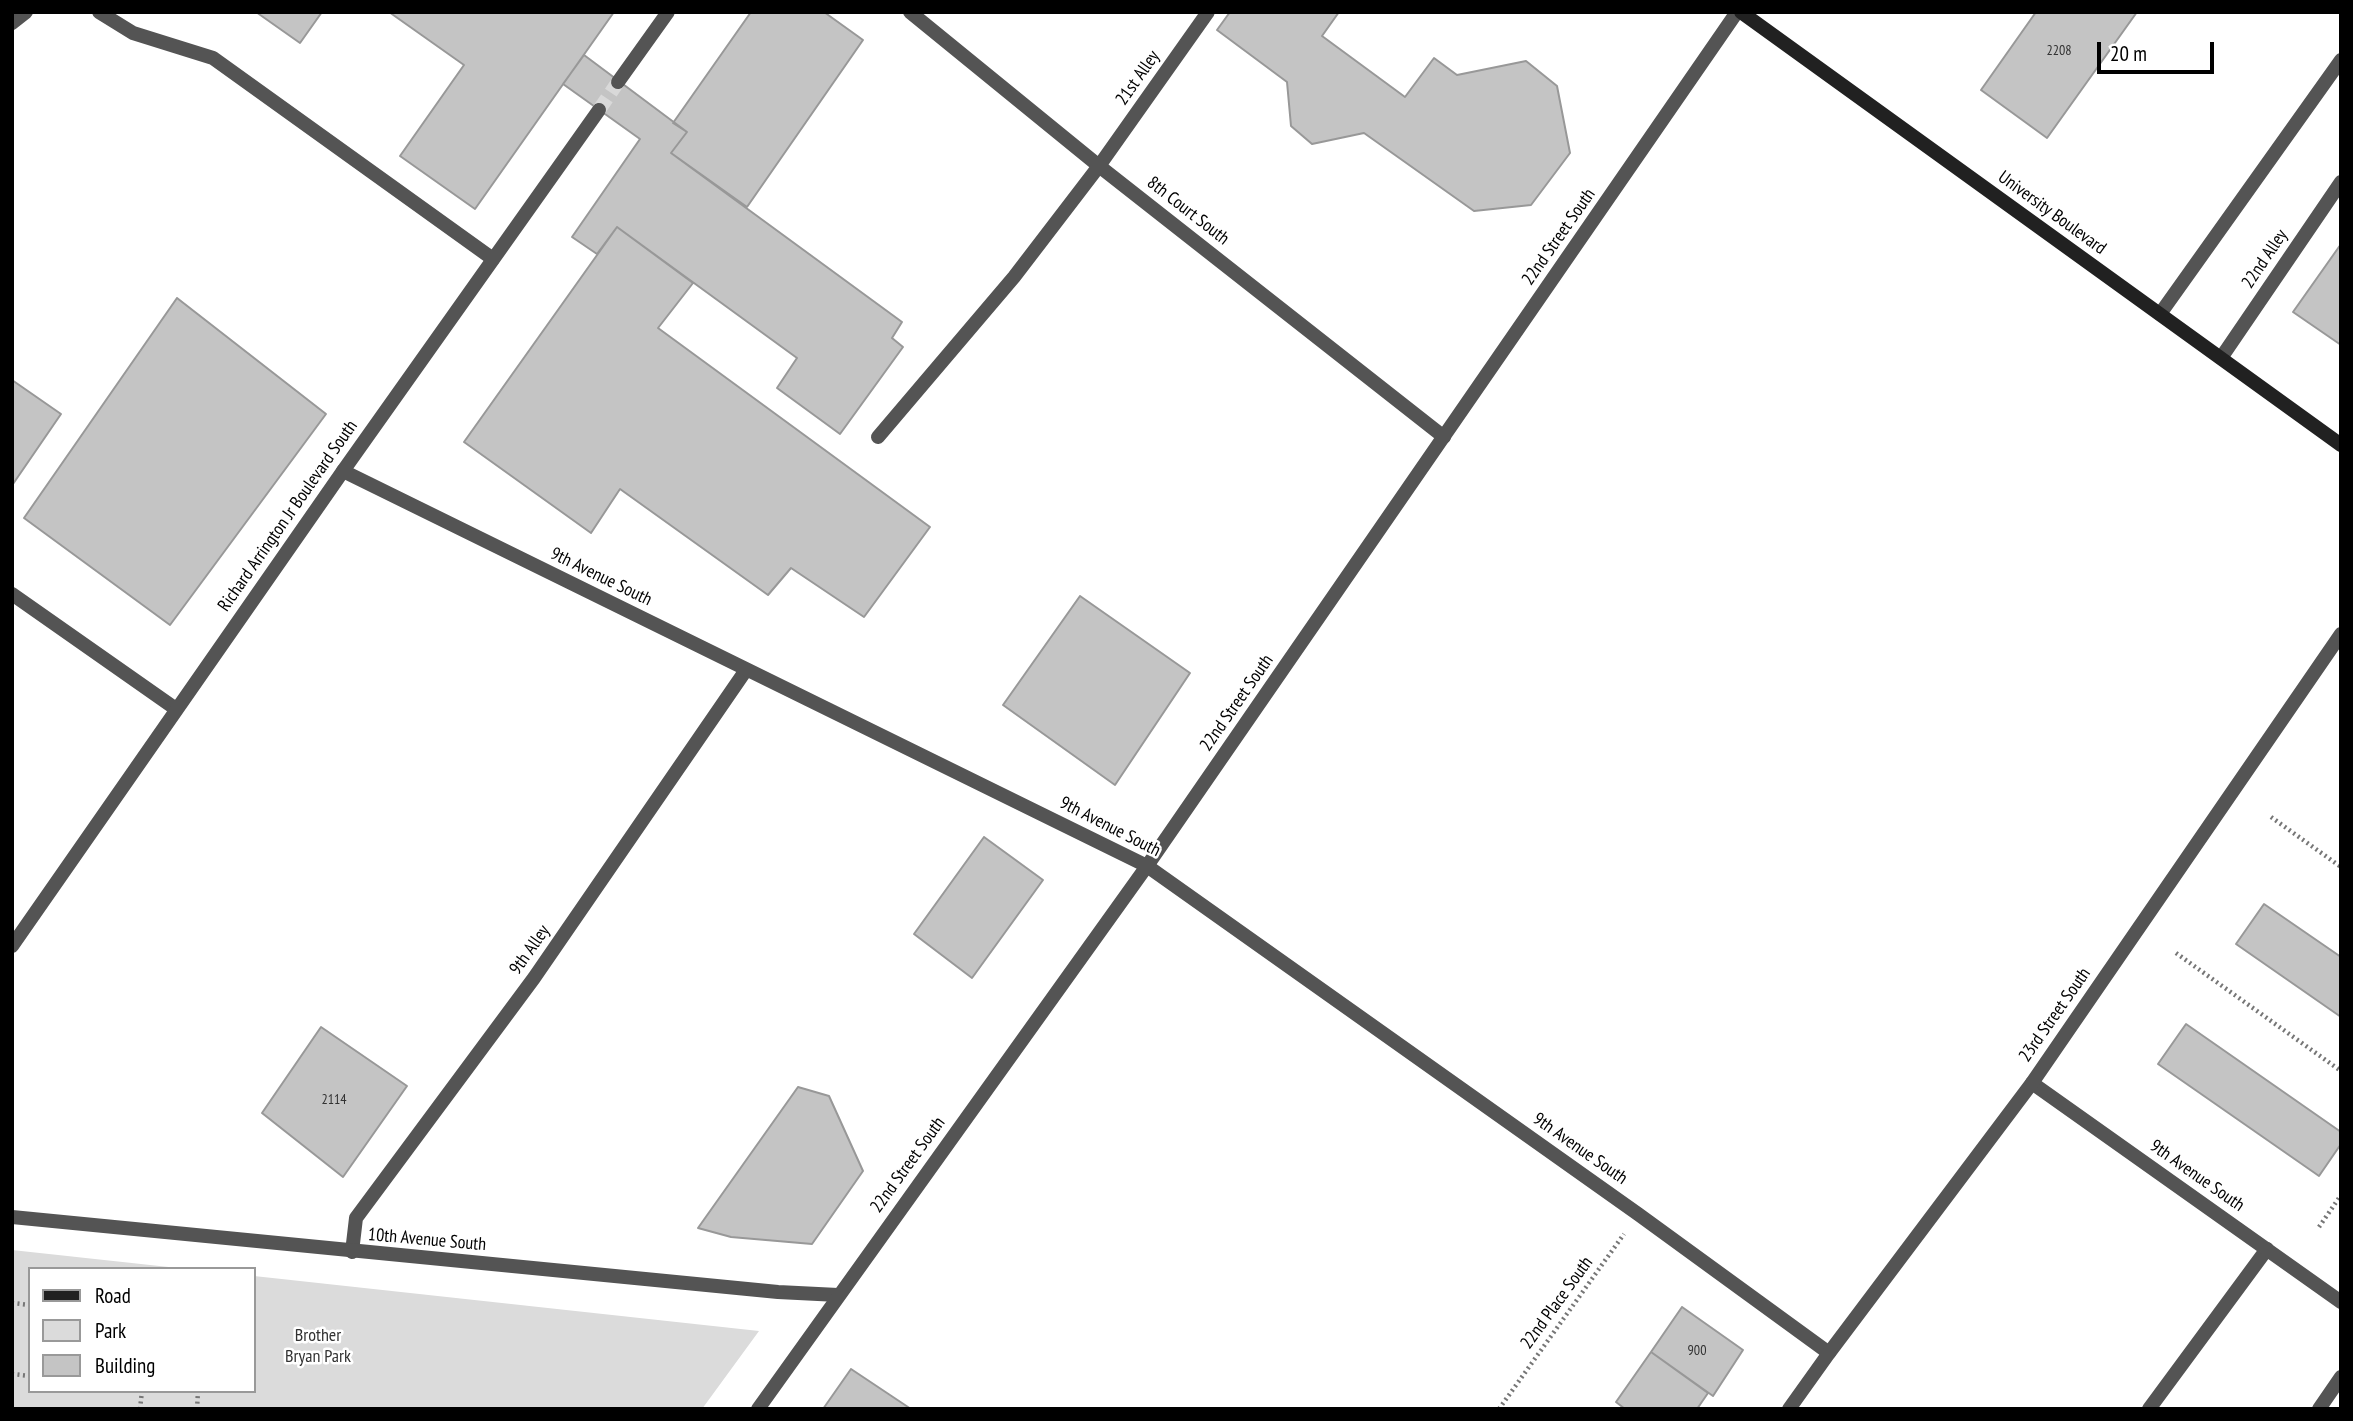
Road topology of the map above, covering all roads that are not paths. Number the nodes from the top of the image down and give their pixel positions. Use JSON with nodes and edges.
{"nodes":[{"id":1,"x":26,"y":12,"type":"edge"},
{"id":2,"x":99,"y":12,"type":"edge"},
{"id":3,"x":668,"y":12,"type":"edge"},
{"id":4,"x":910,"y":12,"type":"edge"},
{"id":5,"x":1208,"y":12,"type":"edge"},
{"id":6,"x":1739,"y":12,"type":"edge"},
{"id":7,"x":12,"y":23,"type":"edge"},
{"id":8,"x":2341,"y":60,"type":"edge"},
{"id":9,"x":618,"y":82,"type":"tunnel mouth"},
{"id":10,"x":599,"y":110,"type":"tunnel mouth"},
{"id":11,"x":1099,"y":166,"type":"junction"},
{"id":12,"x":2341,"y":182,"type":"edge"},
{"id":13,"x":494,"y":258,"type":"junction"},
{"id":14,"x":2160,"y":314,"type":"junction"},
{"id":15,"x":2221,"y":358,"type":"junction"},
{"id":16,"x":878,"y":437,"type":"dead end"},
{"id":17,"x":1444,"y":438,"type":"junction"},
{"id":18,"x":2341,"y":445,"type":"edge"},
{"id":19,"x":343,"y":471,"type":"junction"},
{"id":20,"x":12,"y":594,"type":"edge"},
{"id":21,"x":2341,"y":634,"type":"edge"},
{"id":22,"x":746,"y":670,"type":"junction"},
{"id":23,"x":176,"y":709,"type":"junction"},
{"id":24,"x":1147,"y":866,"type":"junction"},
{"id":25,"x":12,"y":946,"type":"edge"},
{"id":26,"x":2032,"y":1083,"type":"junction"},
{"id":27,"x":12,"y":1217,"type":"edge"},
{"id":28,"x":2267,"y":1249,"type":"junction"},
{"id":29,"x":352,"y":1252,"type":"junction"},
{"id":30,"x":838,"y":1296,"type":"junction"},
{"id":31,"x":2341,"y":1301,"type":"edge"},
{"id":32,"x":1829,"y":1353,"type":"junction"},
{"id":33,"x":2341,"y":1377,"type":"edge"},
{"id":34,"x":758,"y":1409,"type":"edge"},
{"id":35,"x":1789,"y":1409,"type":"edge"},
{"id":36,"x":2149,"y":1409,"type":"edge"},
{"id":37,"x":2319,"y":1409,"type":"edge"}],
"edges":[{"from":1,"to":7,"type":"street"},
{"from":2,"to":13,"type":"street"},
{"from":3,"to":9,"type":"street"},
{"from":4,"to":11,"type":"street","name":"8th Court South"},
{"from":5,"to":11,"type":"street","name":"21st Alley"},
{"from":6,"to":14,"type":"main road","name":"University Boulevard"},
{"from":6,"to":17,"type":"street","name":"22nd Street South"},
{"from":8,"to":14,"type":"street"},
{"from":10,"to":13,"type":"street","name":"Richard Arrington Jr Boulevard South"},
{"from":11,"to":16,"type":"street","name":"21st Alley"},
{"from":11,"to":17,"type":"street","name":"8th Court South"},
{"from":12,"to":15,"type":"street","name":"22nd Alley"},
{"from":13,"to":19,"type":"street","name":"Richard Arrington Jr Boulevard South"},
{"from":14,"to":15,"type":"main road","name":"University Boulevard"},
{"from":15,"to":18,"type":"main road","name":"University Boulevard"},
{"from":17,"to":24,"type":"street","name":"22nd Street South"},
{"from":19,"to":22,"type":"street","name":"9th Avenue South"},
{"from":19,"to":23,"type":"street","name":"Richard Arrington Jr Boulevard South"},
{"from":20,"to":23,"type":"street"},
{"from":21,"to":26,"type":"street","name":"23rd Street South"},
{"from":22,"to":24,"type":"street","name":"9th Avenue South"},
{"from":22,"to":29,"type":"street","name":"9th Alley"},
{"from":23,"to":25,"type":"street","name":"Richard Arrington Jr Boulevard South"},
{"from":24,"to":30,"type":"street","name":"22nd Street South"},
{"from":24,"to":32,"type":"street","name":"9th Avenue South"},
{"from":26,"to":28,"type":"street","name":"9th Avenue South"},
{"from":26,"to":32,"type":"street","name":"23rd Street South"},
{"from":27,"to":29,"type":"street","name":"10th Avenue South"},
{"from":28,"to":31,"type":"street","name":"9th Avenue South"},
{"from":28,"to":36,"type":"street"},
{"from":29,"to":30,"type":"street","name":"10th Avenue South"},
{"from":30,"to":34,"type":"street","name":"22nd Street South"},
{"from":32,"to":35,"type":"street","name":"23rd Street South"},
{"from":33,"to":37,"type":"street"}]}
